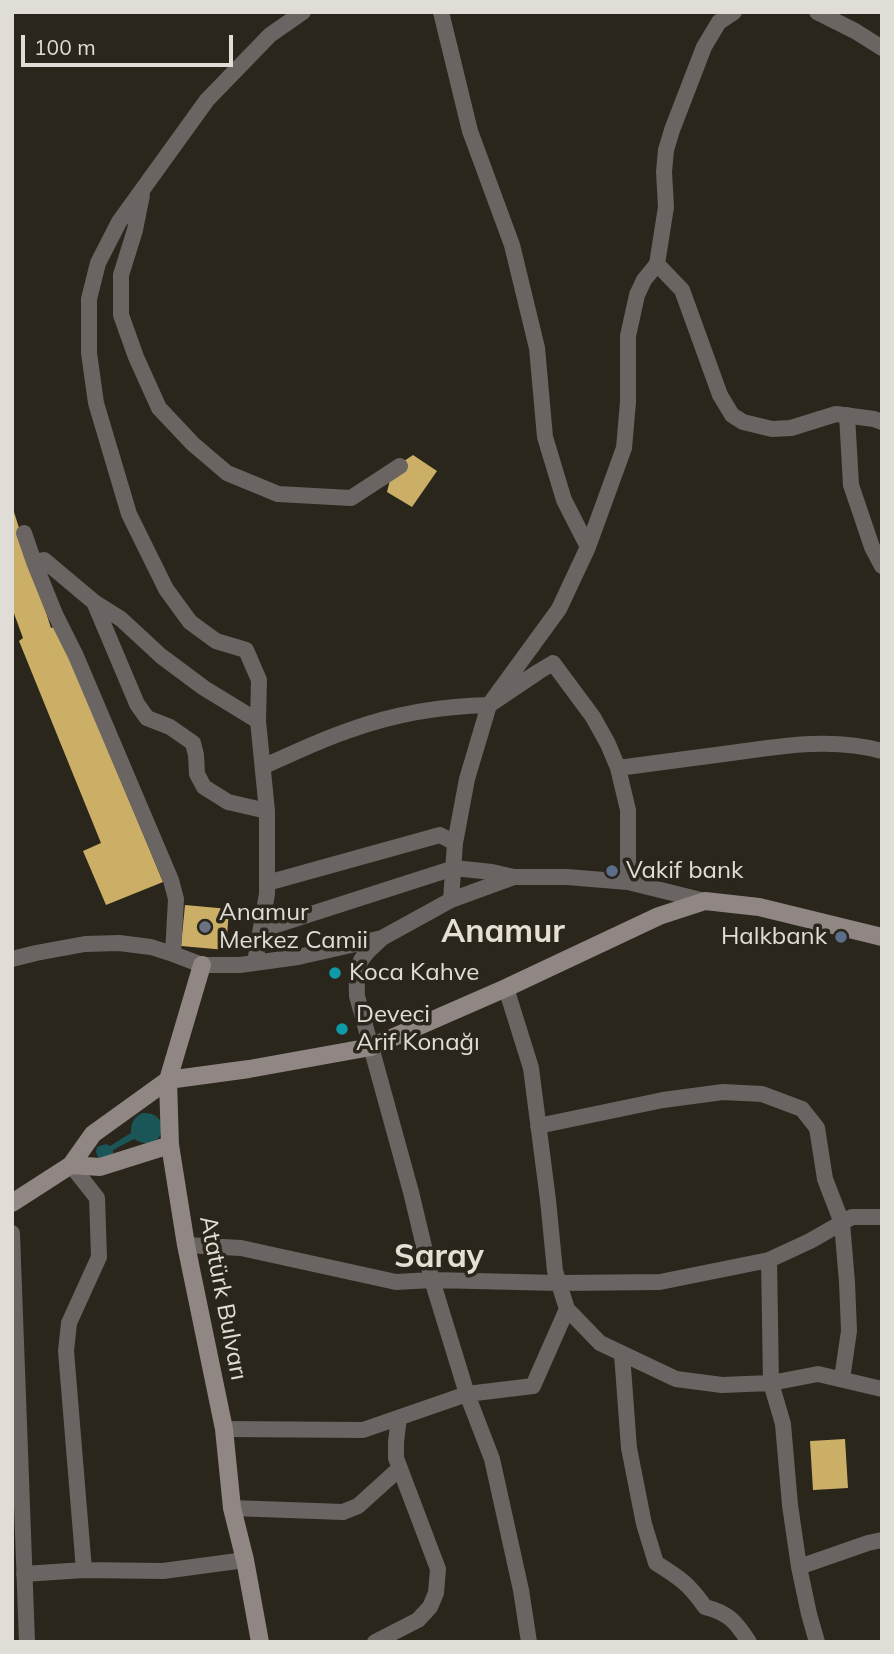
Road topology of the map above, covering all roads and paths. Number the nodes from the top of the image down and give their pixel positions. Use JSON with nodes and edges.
{"nodes":[{"id":1,"x":303,"y":12,"type":"edge"},
{"id":2,"x":441,"y":12,"type":"edge"},
{"id":3,"x":734,"y":12,"type":"edge"},
{"id":4,"x":817,"y":12,"type":"edge"},
{"id":5,"x":882,"y":48,"type":"edge"},
{"id":6,"x":143,"y":189,"type":"junction"},
{"id":7,"x":657,"y":264,"type":"junction"},
{"id":8,"x":847,"y":415,"type":"junction"},
{"id":9,"x":882,"y":422,"type":"edge"},
{"id":10,"x":400,"y":466,"type":"dead end"},
{"id":11,"x":24,"y":533,"type":"dead end"},
{"id":12,"x":588,"y":547,"type":"junction"},
{"id":13,"x":34,"y":562,"type":"junction"},
{"id":14,"x":882,"y":566,"type":"edge"},
{"id":15,"x":94,"y":602,"type":"junction"},
{"id":16,"x":489,"y":705,"type":"junction"},
{"id":17,"x":258,"y":721,"type":"junction"},
{"id":18,"x":882,"y":751,"type":"edge"},
{"id":19,"x":264,"y":766,"type":"junction"},
{"id":20,"x":618,"y":768,"type":"junction"},
{"id":21,"x":267,"y":811,"type":"junction"},
{"id":22,"x":455,"y":842,"type":"junction"},
{"id":23,"x":454,"y":868,"type":"junction"},
{"id":24,"x":514,"y":877,"type":"junction"},
{"id":25,"x":628,"y":882,"type":"junction"},
{"id":26,"x":267,"y":883,"type":"junction"},
{"id":27,"x":452,"y":900,"type":"junction"},
{"id":28,"x":705,"y":901,"type":"junction"},
{"id":29,"x":261,"y":930,"type":"junction"},
{"id":30,"x":882,"y":937,"type":"edge"},
{"id":31,"x":382,"y":938,"type":"junction"},
{"id":32,"x":173,"y":954,"type":"junction"},
{"id":33,"x":12,"y":959,"type":"edge"},
{"id":34,"x":255,"y":962,"type":"junction"},
{"id":35,"x":202,"y":965,"type":"junction"},
{"id":36,"x":506,"y":988,"type":"junction"},
{"id":37,"x":371,"y":1047,"type":"junction"},
{"id":38,"x":168,"y":1080,"type":"junction"},
{"id":39,"x":538,"y":1126,"type":"junction"},
{"id":40,"x":170,"y":1146,"type":"junction"},
{"id":41,"x":71,"y":1165,"type":"junction"},
{"id":42,"x":12,"y":1203,"type":"edge"},
{"id":43,"x":882,"y":1217,"type":"edge"},
{"id":44,"x":842,"y":1223,"type":"junction"},
{"id":45,"x":12,"y":1233,"type":"edge"},
{"id":46,"x":186,"y":1245,"type":"junction"},
{"id":47,"x":769,"y":1260,"type":"junction"},
{"id":48,"x":432,"y":1280,"type":"junction"},
{"id":49,"x":559,"y":1283,"type":"junction"},
{"id":50,"x":567,"y":1309,"type":"junction"},
{"id":51,"x":622,"y":1353,"type":"junction"},
{"id":52,"x":842,"y":1380,"type":"junction"},
{"id":53,"x":771,"y":1383,"type":"junction"},
{"id":54,"x":882,"y":1389,"type":"edge"},
{"id":55,"x":467,"y":1394,"type":"junction"},
{"id":56,"x":399,"y":1418,"type":"junction"},
{"id":57,"x":224,"y":1429,"type":"junction"},
{"id":58,"x":400,"y":1468,"type":"junction"},
{"id":59,"x":232,"y":1508,"type":"junction"},
{"id":60,"x":882,"y":1540,"type":"edge"},
{"id":61,"x":245,"y":1560,"type":"junction"},
{"id":62,"x":799,"y":1567,"type":"junction"},
{"id":63,"x":84,"y":1570,"type":"junction"},
{"id":64,"x":24,"y":1574,"type":"junction"},
{"id":65,"x":27,"y":1642,"type":"edge"},
{"id":66,"x":260,"y":1642,"type":"edge"},
{"id":67,"x":375,"y":1642,"type":"edge"},
{"id":68,"x":529,"y":1642,"type":"edge"},
{"id":69,"x":749,"y":1642,"type":"edge"},
{"id":70,"x":817,"y":1642,"type":"edge"}],
"edges":[{"from":1,"to":6,"type":"street"},
{"from":2,"to":12,"type":"street"},
{"from":3,"to":7,"type":"street"},
{"from":4,"to":5,"type":"street"},
{"from":6,"to":10,"type":"street"},
{"from":6,"to":17,"type":"street"},
{"from":7,"to":8,"type":"street"},
{"from":7,"to":12,"type":"street"},
{"from":8,"to":9,"type":"street"},
{"from":8,"to":14,"type":"street"},
{"from":11,"to":13,"type":"street"},
{"from":12,"to":16,"type":"street"},
{"from":13,"to":15,"type":"street"},
{"from":13,"to":32,"type":"street"},
{"from":15,"to":17,"type":"street"},
{"from":15,"to":21,"type":"street"},
{"from":16,"to":19,"type":"street"},
{"from":16,"to":20,"type":"street"},
{"from":16,"to":22,"type":"street"},
{"from":17,"to":19,"type":"street"},
{"from":18,"to":20,"type":"street"},
{"from":19,"to":21,"type":"street"},
{"from":20,"to":25,"type":"street"},
{"from":21,"to":26,"type":"street"},
{"from":22,"to":23,"type":"street"},
{"from":22,"to":26,"type":"street"},
{"from":23,"to":24,"type":"street"},
{"from":23,"to":27,"type":"street"},
{"from":23,"to":29,"type":"street"},
{"from":24,"to":25,"type":"street"},
{"from":24,"to":27,"type":"street"},
{"from":25,"to":28,"type":"street"},
{"from":26,"to":29,"type":"street"},
{"from":27,"to":31,"type":"street"},
{"from":28,"to":30,"type":"street"},
{"from":28,"to":36,"type":"street"},
{"from":29,"to":34,"type":"street"},
{"from":31,"to":34,"type":"street"},
{"from":31,"to":37,"type":"street"},
{"from":32,"to":33,"type":"street"},
{"from":32,"to":35,"type":"street"},
{"from":34,"to":35,"type":"street"},
{"from":35,"to":38,"type":"street","name":"Atatürk Bulvarı"},
{"from":36,"to":37,"type":"street"},
{"from":36,"to":39,"type":"street"},
{"from":37,"to":38,"type":"street"},
{"from":37,"to":48,"type":"street"},
{"from":38,"to":40,"type":"street","name":"Atatürk Bulvarı"},
{"from":38,"to":41,"type":"street"},
{"from":39,"to":44,"type":"street"},
{"from":39,"to":49,"type":"street"},
{"from":40,"to":41,"type":"street"},
{"from":40,"to":46,"type":"street","name":"Atatürk Bulvarı"},
{"from":41,"to":42,"type":"street"},
{"from":41,"to":63,"type":"street"},
{"from":43,"to":44,"type":"street"},
{"from":44,"to":47,"type":"street"},
{"from":44,"to":52,"type":"street"},
{"from":45,"to":64,"type":"street"},
{"from":46,"to":48,"type":"street"},
{"from":46,"to":57,"type":"street","name":"Atatürk Bulvarı"},
{"from":47,"to":49,"type":"street"},
{"from":47,"to":53,"type":"street"},
{"from":48,"to":49,"type":"street"},
{"from":48,"to":55,"type":"street"},
{"from":49,"to":50,"type":"street"},
{"from":50,"to":51,"type":"street"},
{"from":50,"to":55,"type":"street"},
{"from":51,"to":53,"type":"street"},
{"from":51,"to":69,"type":"street"},
{"from":52,"to":53,"type":"street"},
{"from":52,"to":54,"type":"street"},
{"from":53,"to":62,"type":"street"},
{"from":55,"to":56,"type":"street"},
{"from":55,"to":68,"type":"street"},
{"from":56,"to":57,"type":"street"},
{"from":56,"to":58,"type":"street"},
{"from":57,"to":59,"type":"street","name":"Atatürk Bulvarı"},
{"from":58,"to":59,"type":"street"},
{"from":58,"to":67,"type":"street"},
{"from":59,"to":61,"type":"street","name":"Atatürk Bulvarı"},
{"from":60,"to":62,"type":"street"},
{"from":61,"to":63,"type":"street"},
{"from":61,"to":66,"type":"street","name":"Atatürk Bulvarı"},
{"from":62,"to":70,"type":"street"},
{"from":63,"to":64,"type":"street"},
{"from":64,"to":65,"type":"street"}]}
